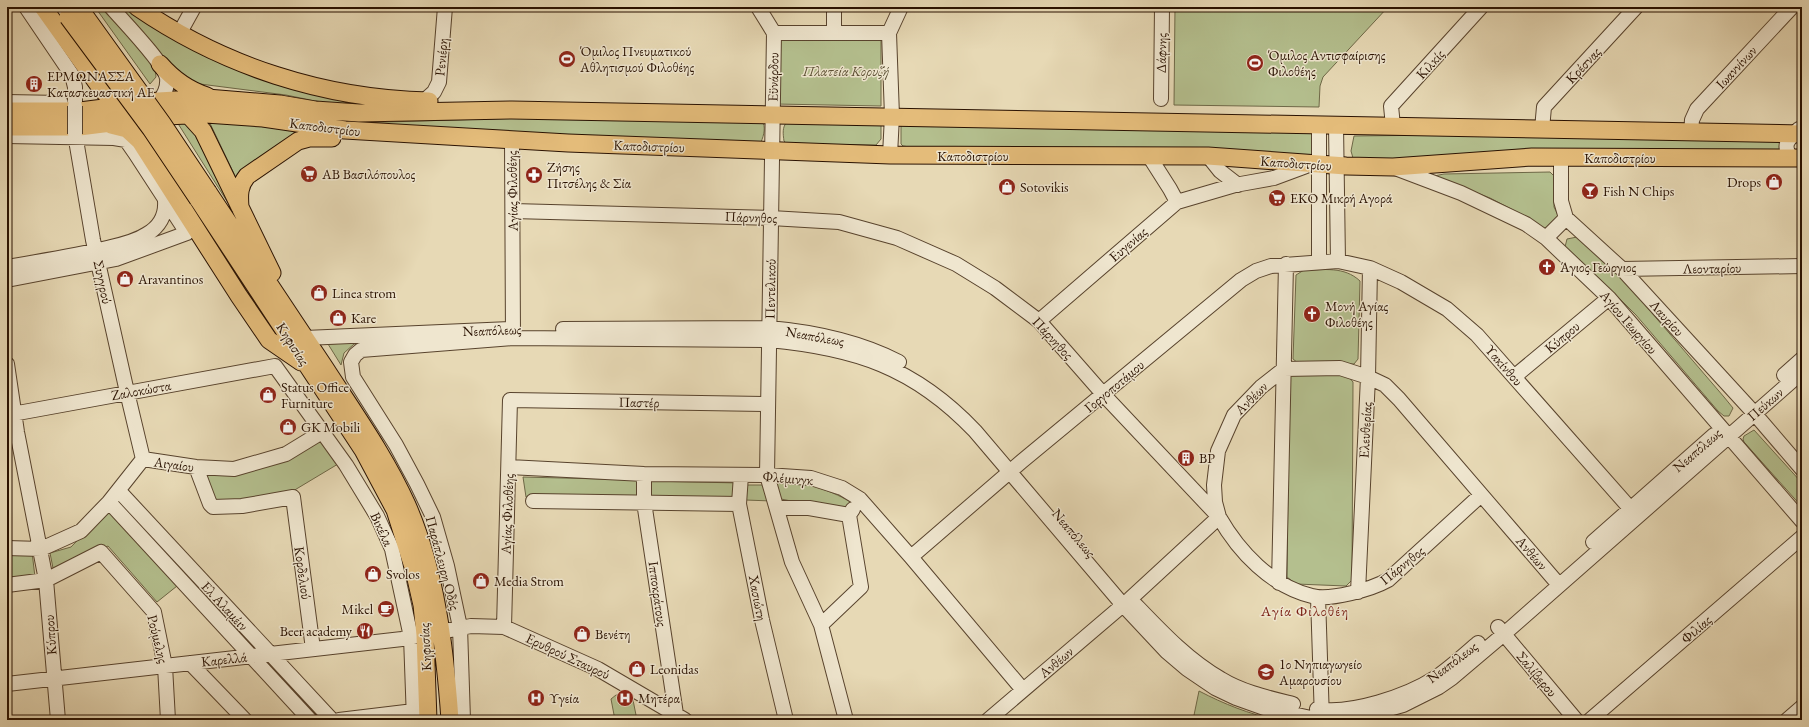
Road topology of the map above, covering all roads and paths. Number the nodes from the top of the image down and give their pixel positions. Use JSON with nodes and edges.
{"nodes":[{"id":1,"x":26,"y":7,"type":"edge"},
{"id":2,"x":43,"y":7,"type":"edge"},
{"id":3,"x":111,"y":7,"type":"edge"},
{"id":4,"x":137,"y":7,"type":"edge"},
{"id":5,"x":194,"y":7,"type":"edge"},
{"id":6,"x":445,"y":7,"type":"edge"},
{"id":7,"x":758,"y":7,"type":"edge"},
{"id":8,"x":834,"y":7,"type":"edge"},
{"id":9,"x":901,"y":7,"type":"edge"},
{"id":10,"x":1162,"y":7,"type":"edge"},
{"id":11,"x":1481,"y":7,"type":"edge"},
{"id":12,"x":1636,"y":7,"type":"edge"},
{"id":13,"x":1792,"y":7,"type":"edge"},
{"id":14,"x":72,"y":10,"type":"edge"},
{"id":15,"x":774,"y":33,"type":"junction"},
{"id":16,"x":834,"y":33,"type":"junction"},
{"id":17,"x":889,"y":33,"type":"junction"},
{"id":18,"x":178,"y":34,"type":"junction"},
{"id":19,"x":160,"y":64,"type":"junction"},
{"id":20,"x":95,"y":80,"type":"junction"},
{"id":21,"x":223,"y":99,"type":"junction"},
{"id":22,"x":1161,"y":99,"type":"dead end"},
{"id":23,"x":159,"y":100,"type":"junction"},
{"id":24,"x":424,"y":101,"type":"junction"},
{"id":25,"x":7,"y":102,"type":"edge"},
{"id":26,"x":77,"y":107,"type":"junction"},
{"id":27,"x":118,"y":107,"type":"junction"},
{"id":28,"x":7,"y":110,"type":"edge"},
{"id":29,"x":512,"y":110,"type":"junction"},
{"id":30,"x":189,"y":114,"type":"junction"},
{"id":31,"x":772,"y":114,"type":"junction"},
{"id":32,"x":892,"y":116,"type":"junction"},
{"id":33,"x":144,"y":119,"type":"junction"},
{"id":34,"x":110,"y":124,"type":"junction"},
{"id":35,"x":1328,"y":124,"type":"junction"},
{"id":36,"x":1393,"y":126,"type":"junction"},
{"id":37,"x":7,"y":127,"type":"edge"},
{"id":38,"x":1542,"y":129,"type":"junction"},
{"id":39,"x":1799,"y":131,"type":"edge"},
{"id":40,"x":1691,"y":132,"type":"junction"},
{"id":41,"x":75,"y":135,"type":"junction"},
{"id":42,"x":7,"y":136,"type":"edge"},
{"id":43,"x":512,"y":140,"type":"junction"},
{"id":44,"x":133,"y":141,"type":"junction"},
{"id":45,"x":772,"y":151,"type":"junction"},
{"id":46,"x":890,"y":155,"type":"junction"},
{"id":47,"x":1149,"y":156,"type":"junction"},
{"id":48,"x":1208,"y":156,"type":"junction"},
{"id":49,"x":1561,"y":158,"type":"junction"},
{"id":50,"x":1797,"y":158,"type":"edge"},
{"id":51,"x":1322,"y":166,"type":"junction"},
{"id":52,"x":1393,"y":167,"type":"junction"},
{"id":53,"x":1238,"y":185,"type":"junction"},
{"id":54,"x":203,"y":196,"type":"junction"},
{"id":55,"x":165,"y":201,"type":"junction"},
{"id":56,"x":1177,"y":202,"type":"junction"},
{"id":57,"x":240,"y":207,"type":"junction"},
{"id":58,"x":513,"y":210,"type":"junction"},
{"id":59,"x":771,"y":218,"type":"junction"},
{"id":60,"x":1566,"y":218,"type":"junction"},
{"id":61,"x":187,"y":233,"type":"junction"},
{"id":62,"x":1546,"y":238,"type":"junction"},
{"id":63,"x":97,"y":256,"type":"junction"},
{"id":64,"x":1319,"y":261,"type":"junction"},
{"id":65,"x":1338,"y":261,"type":"junction"},
{"id":66,"x":1286,"y":264,"type":"junction"},
{"id":67,"x":1802,"y":266,"type":"edge"},
{"id":68,"x":7,"y":267,"type":"edge"},
{"id":69,"x":1370,"y":268,"type":"junction"},
{"id":70,"x":1622,"y":269,"type":"junction"},
{"id":71,"x":7,"y":280,"type":"edge"},
{"id":72,"x":239,"y":296,"type":"junction"},
{"id":73,"x":1609,"y":298,"type":"junction"},
{"id":74,"x":1039,"y":321,"type":"junction"},
{"id":75,"x":301,"y":333,"type":"junction"},
{"id":76,"x":513,"y":333,"type":"junction"},
{"id":77,"x":769,"y":334,"type":"junction"},
{"id":78,"x":355,"y":355,"type":"joint"},
{"id":79,"x":1802,"y":359,"type":"edge"},
{"id":80,"x":7,"y":364,"type":"edge"},
{"id":81,"x":306,"y":365,"type":"junction"},
{"id":82,"x":275,"y":366,"type":"joint"},
{"id":83,"x":1284,"y":369,"type":"junction"},
{"id":84,"x":1802,"y":372,"type":"edge"},
{"id":85,"x":1368,"y":376,"type":"junction"},
{"id":86,"x":1514,"y":377,"type":"junction"},
{"id":87,"x":126,"y":392,"type":"junction"},
{"id":88,"x":1103,"y":394,"type":"junction"},
{"id":89,"x":510,"y":400,"type":"joint"},
{"id":90,"x":768,"y":404,"type":"junction"},
{"id":91,"x":1750,"y":409,"type":"junction"},
{"id":92,"x":11,"y":414,"type":"edge"},
{"id":93,"x":322,"y":432,"type":"junction"},
{"id":94,"x":1724,"y":432,"type":"junction"},
{"id":95,"x":143,"y":459,"type":"junction"},
{"id":96,"x":509,"y":467,"type":"junction"},
{"id":97,"x":196,"y":468,"type":"junction"},
{"id":98,"x":1013,"y":469,"type":"junction"},
{"id":99,"x":1802,"y":469,"type":"edge"},
{"id":100,"x":644,"y":474,"type":"junction"},
{"id":101,"x":767,"y":474,"type":"junction"},
{"id":102,"x":741,"y":475,"type":"junction"},
{"id":103,"x":1481,"y":495,"type":"junction"},
{"id":104,"x":114,"y":496,"type":"junction"},
{"id":105,"x":860,"y":499,"type":"junction"},
{"id":106,"x":533,"y":501,"type":"dead end"},
{"id":107,"x":644,"y":502,"type":"junction"},
{"id":108,"x":739,"y":504,"type":"junction"},
{"id":109,"x":778,"y":508,"type":"junction"},
{"id":110,"x":1634,"y":512,"type":"junction"},
{"id":111,"x":849,"y":515,"type":"junction"},
{"id":112,"x":1219,"y":517,"type":"junction"},
{"id":113,"x":1802,"y":521,"type":"edge"},
{"id":114,"x":1802,"y":537,"type":"edge"},
{"id":115,"x":7,"y":548,"type":"edge"},
{"id":116,"x":41,"y":549,"type":"junction"},
{"id":117,"x":911,"y":557,"type":"junction"},
{"id":118,"x":46,"y":580,"type":"junction"},
{"id":119,"x":1279,"y":582,"type":"junction"},
{"id":120,"x":1556,"y":582,"type":"junction"},
{"id":121,"x":7,"y":585,"type":"edge"},
{"id":122,"x":1358,"y":592,"type":"junction"},
{"id":123,"x":1318,"y":597,"type":"junction"},
{"id":124,"x":1126,"y":602,"type":"junction"},
{"id":125,"x":821,"y":625,"type":"junction"},
{"id":126,"x":460,"y":627,"type":"junction"},
{"id":127,"x":504,"y":628,"type":"junction"},
{"id":128,"x":1501,"y":631,"type":"junction"},
{"id":129,"x":426,"y":634,"type":"junction"},
{"id":130,"x":313,"y":649,"type":"junction"},
{"id":131,"x":270,"y":654,"type":"junction"},
{"id":132,"x":251,"y":656,"type":"junction"},
{"id":133,"x":190,"y":663,"type":"junction"},
{"id":134,"x":165,"y":666,"type":"junction"},
{"id":135,"x":53,"y":678,"type":"junction"},
{"id":136,"x":7,"y":684,"type":"edge"},
{"id":137,"x":1023,"y":690,"type":"junction"},
{"id":138,"x":1802,"y":707,"type":"edge"},
{"id":139,"x":1322,"y":716,"type":"edge"},
{"id":140,"x":419,"y":717,"type":"edge"},
{"id":141,"x":680,"y":717,"type":"edge"},
{"id":142,"x":58,"y":720,"type":"edge"},
{"id":143,"x":168,"y":720,"type":"edge"},
{"id":144,"x":245,"y":720,"type":"edge"},
{"id":145,"x":310,"y":720,"type":"edge"},
{"id":146,"x":332,"y":720,"type":"edge"},
{"id":147,"x":339,"y":720,"type":"edge"},
{"id":148,"x":450,"y":720,"type":"edge"},
{"id":149,"x":464,"y":720,"type":"edge"},
{"id":150,"x":786,"y":720,"type":"edge"},
{"id":151,"x":846,"y":720,"type":"edge"},
{"id":152,"x":988,"y":720,"type":"edge"},
{"id":153,"x":1576,"y":720,"type":"edge"},
{"id":154,"x":1590,"y":720,"type":"edge"},
{"id":155,"x":1787,"y":720,"type":"edge"}],
"edges":[{"from":1,"to":26,"type":"street","name":"Συγγρού"},
{"from":2,"to":20,"type":"main road"},
{"from":3,"to":19,"type":"street"},
{"from":4,"to":18,"type":"main road"},
{"from":5,"to":18,"type":"street"},
{"from":6,"to":24,"type":"street","name":"Ρενιέρη"},
{"from":7,"to":15,"type":"street","name":"Εϋνάρδου"},
{"from":8,"to":16,"type":"street"},
{"from":9,"to":17,"type":"street"},
{"from":10,"to":22,"type":"street","name":"Δάφνης"},
{"from":11,"to":36,"type":"street","name":"Κιλκίς"},
{"from":12,"to":38,"type":"street","name":"Κρέσνας"},
{"from":13,"to":40,"type":"street","name":"Ιωαννίνων"},
{"from":14,"to":54,"type":"main road","name":"Κηφισίας","bridge":true},
{"from":15,"to":16,"type":"street"},
{"from":15,"to":31,"type":"street","name":"Εϋνάρδου"},
{"from":16,"to":17,"type":"street"},
{"from":17,"to":32,"type":"street"},
{"from":18,"to":24,"type":"main road"},
{"from":19,"to":21,"type":"main road"},
{"from":19,"to":23,"type":"street"},
{"from":20,"to":26,"type":"main road"},
{"from":20,"to":27,"type":"main road"},
{"from":21,"to":23,"type":"main road","name":"Καποδιστρίου"},
{"from":21,"to":29,"type":"main road","name":"Καποδιστρίου"},
{"from":23,"to":27,"type":"main road","name":"Καποδιστρίου"},
{"from":23,"to":30,"type":"main road"},
{"from":23,"to":33,"type":"main road"},
{"from":24,"to":29,"type":"main road"},
{"from":25,"to":26,"type":"street"},
{"from":26,"to":27,"type":"main road","name":"Καποδιστρίου"},
{"from":26,"to":28,"type":"main road","name":"Καποδιστρίου"},
{"from":26,"to":41,"type":"street","name":"Συγγρού","bridge":true},
{"from":27,"to":33,"type":"main road"},
{"from":29,"to":31,"type":"main road","name":"Καποδιστρίου"},
{"from":30,"to":33,"type":"main road","name":"Καποδιστρίου"},
{"from":30,"to":43,"type":"main road","name":"Καποδιστρίου"},
{"from":30,"to":57,"type":"main road"},
{"from":31,"to":32,"type":"main road","name":"Καποδιστρίου"},
{"from":31,"to":45,"type":"street","name":"Εϋνάρδου"},
{"from":32,"to":35,"type":"main road","name":"Καποδιστρίου"},
{"from":32,"to":46,"type":"street"},
{"from":33,"to":34,"type":"main road","name":"Καποδιστρίου"},
{"from":33,"to":44,"type":"main road"},
{"from":34,"to":37,"type":"main road","name":"Καποδιστρίου"},
{"from":34,"to":44,"type":"main road"},
{"from":35,"to":36,"type":"main road","name":"Καποδιστρίου"},
{"from":35,"to":51,"type":"street"},
{"from":36,"to":38,"type":"main road","name":"Καποδιστρίου"},
{"from":38,"to":40,"type":"main road","name":"Καποδιστρίου"},
{"from":39,"to":40,"type":"main road","name":"Καποδιστρίου"},
{"from":39,"to":50,"type":"street"},
{"from":41,"to":42,"type":"street"},
{"from":41,"to":44,"type":"street"},
{"from":41,"to":63,"type":"street","name":"Συγγρού"},
{"from":43,"to":45,"type":"main road","name":"Καποδιστρίου"},
{"from":43,"to":57,"type":"main road"},
{"from":43,"to":58,"type":"street","name":"Αγίας Φιλοθέης"},
{"from":44,"to":55,"type":"street"},
{"from":44,"to":72,"type":"main road"},
{"from":45,"to":46,"type":"main road","name":"Καποδιστρίου"},
{"from":45,"to":59,"type":"street","name":"Πεντελικού"},
{"from":46,"to":47,"type":"main road","name":"Καποδιστρίου"},
{"from":47,"to":48,"type":"main road","name":"Καποδιστρίου"},
{"from":47,"to":56,"type":"street"},
{"from":48,"to":51,"type":"main road","name":"Καποδιστρίου"},
{"from":48,"to":53,"type":"street"},
{"from":49,"to":50,"type":"main road","name":"Καποδιστρίου"},
{"from":49,"to":52,"type":"main road","name":"Καποδιστρίου"},
{"from":49,"to":60,"type":"street"},
{"from":51,"to":52,"type":"main road","name":"Καποδιστρίου"},
{"from":51,"to":53,"type":"street"},
{"from":51,"to":64,"type":"street"},
{"from":51,"to":65,"type":"street"},
{"from":52,"to":62,"type":"street","name":"Αγίου Γεωργίου"},
{"from":53,"to":56,"type":"street"},
{"from":54,"to":75,"type":"main road","name":"Κηφισίας"},
{"from":54,"to":81,"type":"main road","name":"Κηφισίας"},
{"from":55,"to":61,"type":"street"},
{"from":55,"to":63,"type":"street"},
{"from":56,"to":74,"type":"street","name":"Ευγενίας"},
{"from":57,"to":75,"type":"main road"},
{"from":58,"to":59,"type":"street","name":"Πάρνηθος"},
{"from":58,"to":76,"type":"street","name":"Αγίας Φιλοθέης"},
{"from":59,"to":74,"type":"street","name":"Πάρνηθος"},
{"from":59,"to":77,"type":"street","name":"Πεντελικού"},
{"from":60,"to":62,"type":"street"},
{"from":60,"to":70,"type":"street","name":"Λαυρίου"},
{"from":61,"to":63,"type":"street"},
{"from":61,"to":72,"type":"main road"},
{"from":62,"to":73,"type":"street","name":"Αγίου Γεωργίου"},
{"from":63,"to":68,"type":"street"},
{"from":63,"to":71,"type":"street"},
{"from":63,"to":87,"type":"street","name":"Συγγρού"},
{"from":64,"to":65,"type":"street","name":"Γοργοποτάμου"},
{"from":64,"to":66,"type":"street","name":"Γοργοποτάμου"},
{"from":65,"to":69,"type":"street","name":"Υακίνθου"},
{"from":66,"to":83,"type":"street"},
{"from":66,"to":88,"type":"street","name":"Γοργοποτάμου"},
{"from":67,"to":70,"type":"street","name":"Λεονταρίου"},
{"from":69,"to":85,"type":"street","name":"Ελευθερίας"},
{"from":69,"to":86,"type":"street","name":"Υακίνθου"},
{"from":70,"to":91,"type":"street","name":"Λαυρίου"},
{"from":72,"to":81,"type":"main road"},
{"from":73,"to":86,"type":"street","name":"Κύπρου"},
{"from":73,"to":94,"type":"street","name":"Αγίου Γεωργίου"},
{"from":74,"to":88,"type":"street","name":"Πάρνηθος"},
{"from":75,"to":76,"type":"street","name":"Νεαπόλεως"},
{"from":75,"to":129,"type":"main road","name":"Κηφισίας"},
{"from":76,"to":77,"type":"street","name":"Νεαπόλεως"},
{"from":76,"to":78,"type":"street","name":"Νεαπόλεως"},
{"from":77,"to":90,"type":"street","name":"Πεντελικού"},
{"from":77,"to":98,"type":"street","name":"Νεαπόλεως"},
{"from":78,"to":126,"type":"street","name":"Παράπλευρη Οδός"},
{"from":79,"to":91,"type":"street","name":"Πεύκων"},
{"from":80,"to":92,"type":"street","name":"Κύπρου"},
{"from":81,"to":129,"type":"main road","name":"Κηφισίας"},
{"from":82,"to":87,"type":"street","name":"Ζαλοκώστα"},
{"from":82,"to":93,"type":"street","name":"Βικέλα"},
{"from":83,"to":85,"type":"street","name":"Ανθέων"},
{"from":83,"to":112,"type":"street","name":"Ανθέων"},
{"from":83,"to":119,"type":"street"},
{"from":84,"to":91,"type":"street","name":"Πεύκων"},
{"from":85,"to":103,"type":"street","name":"Ανθέων"},
{"from":85,"to":122,"type":"street","name":"Ελευθερίας"},
{"from":86,"to":110,"type":"street","name":"Υακίνθου"},
{"from":87,"to":92,"type":"street","name":"Ζαλοκώστα"},
{"from":87,"to":95,"type":"street","name":"Συγγρού"},
{"from":88,"to":98,"type":"street","name":"Γοργοποτάμου"},
{"from":88,"to":112,"type":"street","name":"Πάρνηθος"},
{"from":89,"to":90,"type":"street","name":"Παστέρ"},
{"from":89,"to":96,"type":"street","name":"Αγίας Φιλοθέης"},
{"from":90,"to":101,"type":"street","name":"Πεντελικού"},
{"from":91,"to":94,"type":"street","name":"Πεύκων"},
{"from":91,"to":99,"type":"street","name":"Λαυρίου"},
{"from":92,"to":116,"type":"street","name":"Κύπρου"},
{"from":93,"to":97,"type":"street","name":"Αιγαίου"},
{"from":93,"to":129,"type":"street","name":"Βικέλα"},
{"from":94,"to":110,"type":"street","name":"Νεαπόλεως"},
{"from":94,"to":113,"type":"street","name":"Αγίου Γεωργίου"},
{"from":95,"to":97,"type":"street","name":"Αιγαίου"},
{"from":95,"to":104,"type":"street","name":"Αιγαίου"},
{"from":96,"to":100,"type":"street","name":"Φλέμινγκ"},
{"from":96,"to":127,"type":"street","name":"Αγίας Φιλοθέης"},
{"from":97,"to":130,"type":"street","name":"Κορδελιού"},
{"from":98,"to":117,"type":"street","name":"Γοργοποτάμου"},
{"from":98,"to":124,"type":"street","name":"Νεαπόλεως"},
{"from":100,"to":102,"type":"street","name":"Φλέμινγκ"},
{"from":100,"to":107,"type":"street","name":"Ιπποκράτους"},
{"from":101,"to":102,"type":"street","name":"Φλέμινγκ"},
{"from":101,"to":105,"type":"street","name":"Φλέμινγκ"},
{"from":101,"to":109,"type":"street","name":"Πεντελικού"},
{"from":102,"to":108,"type":"street","name":"Χασιώτη"},
{"from":103,"to":120,"type":"street","name":"Ανθέων"},
{"from":103,"to":122,"type":"street","name":"Πάρνηθος"},
{"from":104,"to":116,"type":"street","name":"Αιγαίου"},
{"from":104,"to":131,"type":"street","name":"Ελ Αλαμέιν"},
{"from":104,"to":132,"type":"street","name":"Ελ Αλαμέιν"},
{"from":105,"to":111,"type":"street"},
{"from":105,"to":117,"type":"street","name":"Φλέμινγκ"},
{"from":106,"to":107,"type":"street"},
{"from":107,"to":108,"type":"street"},
{"from":107,"to":141,"type":"street","name":"Ιπποκράτους"},
{"from":108,"to":150,"type":"street","name":"Χασιώτη"},
{"from":109,"to":111,"type":"street"},
{"from":109,"to":125,"type":"street","name":"Πεντελικού"},
{"from":110,"to":120,"type":"street","name":"Νεαπόλεως"},
{"from":111,"to":125,"type":"street"},
{"from":112,"to":119,"type":"street","name":"Πάρνηθος"},
{"from":112,"to":124,"type":"street","name":"Ανθέων"},
{"from":114,"to":154,"type":"street","name":"Φιλίας"},
{"from":115,"to":116,"type":"street","name":"Αιγαίου"},
{"from":116,"to":118,"type":"street","name":"Κύπρου"},
{"from":117,"to":137,"type":"street","name":"Φλέμινγκ"},
{"from":118,"to":121,"type":"street"},
{"from":118,"to":134,"type":"street","name":"Ρούμελης"},
{"from":118,"to":135,"type":"street","name":"Κύπρου"},
{"from":119,"to":123,"type":"street","name":"Πάρνηθος"},
{"from":120,"to":128,"type":"street","name":"Νεαπόλεως"},
{"from":122,"to":123,"type":"street","name":"Πάρνηθος"},
{"from":123,"to":139,"type":"street"},
{"from":124,"to":137,"type":"street","name":"Ανθέων"},
{"from":124,"to":139,"type":"street","name":"Νεαπόλεως"},
{"from":125,"to":151,"type":"street","name":"Πεντελικού"},
{"from":126,"to":127,"type":"street","name":"Ερυθρού Σταυρού"},
{"from":126,"to":129,"type":"street","name":"Ερυθρού Σταυρού"},
{"from":126,"to":149,"type":"street","name":"Παράπλευρη Οδός"},
{"from":127,"to":141,"type":"street","name":"Ερυθρού Σταυρού"},
{"from":128,"to":139,"type":"street","name":"Νεαπόλεως"},
{"from":128,"to":153,"type":"street","name":"Σαλίβερου"},
{"from":129,"to":130,"type":"street","name":"Καρελλά"},
{"from":129,"to":140,"type":"main road","name":"Κηφισίας"},
{"from":129,"to":148,"type":"main road","name":"Κηφισίας"},
{"from":130,"to":131,"type":"street","name":"Καρελλά"},
{"from":131,"to":132,"type":"street","name":"Καρελλά"},
{"from":131,"to":146,"type":"street","name":"Ελ Αλαμέιν"},
{"from":132,"to":133,"type":"street","name":"Καρελλά"},
{"from":132,"to":145,"type":"street","name":"Ελ Αλαμέιν"},
{"from":133,"to":134,"type":"street","name":"Καρελλά"},
{"from":133,"to":144,"type":"street"},
{"from":134,"to":135,"type":"street","name":"Καρελλά"},
{"from":134,"to":143,"type":"street","name":"Ρούμελης"},
{"from":135,"to":136,"type":"street","name":"Καρελλά"},
{"from":135,"to":142,"type":"street","name":"Κύπρου"},
{"from":137,"to":152,"type":"street","name":"Ανθέων"},
{"from":138,"to":155,"type":"street"},
{"from":140,"to":147,"type":"street"}]}
